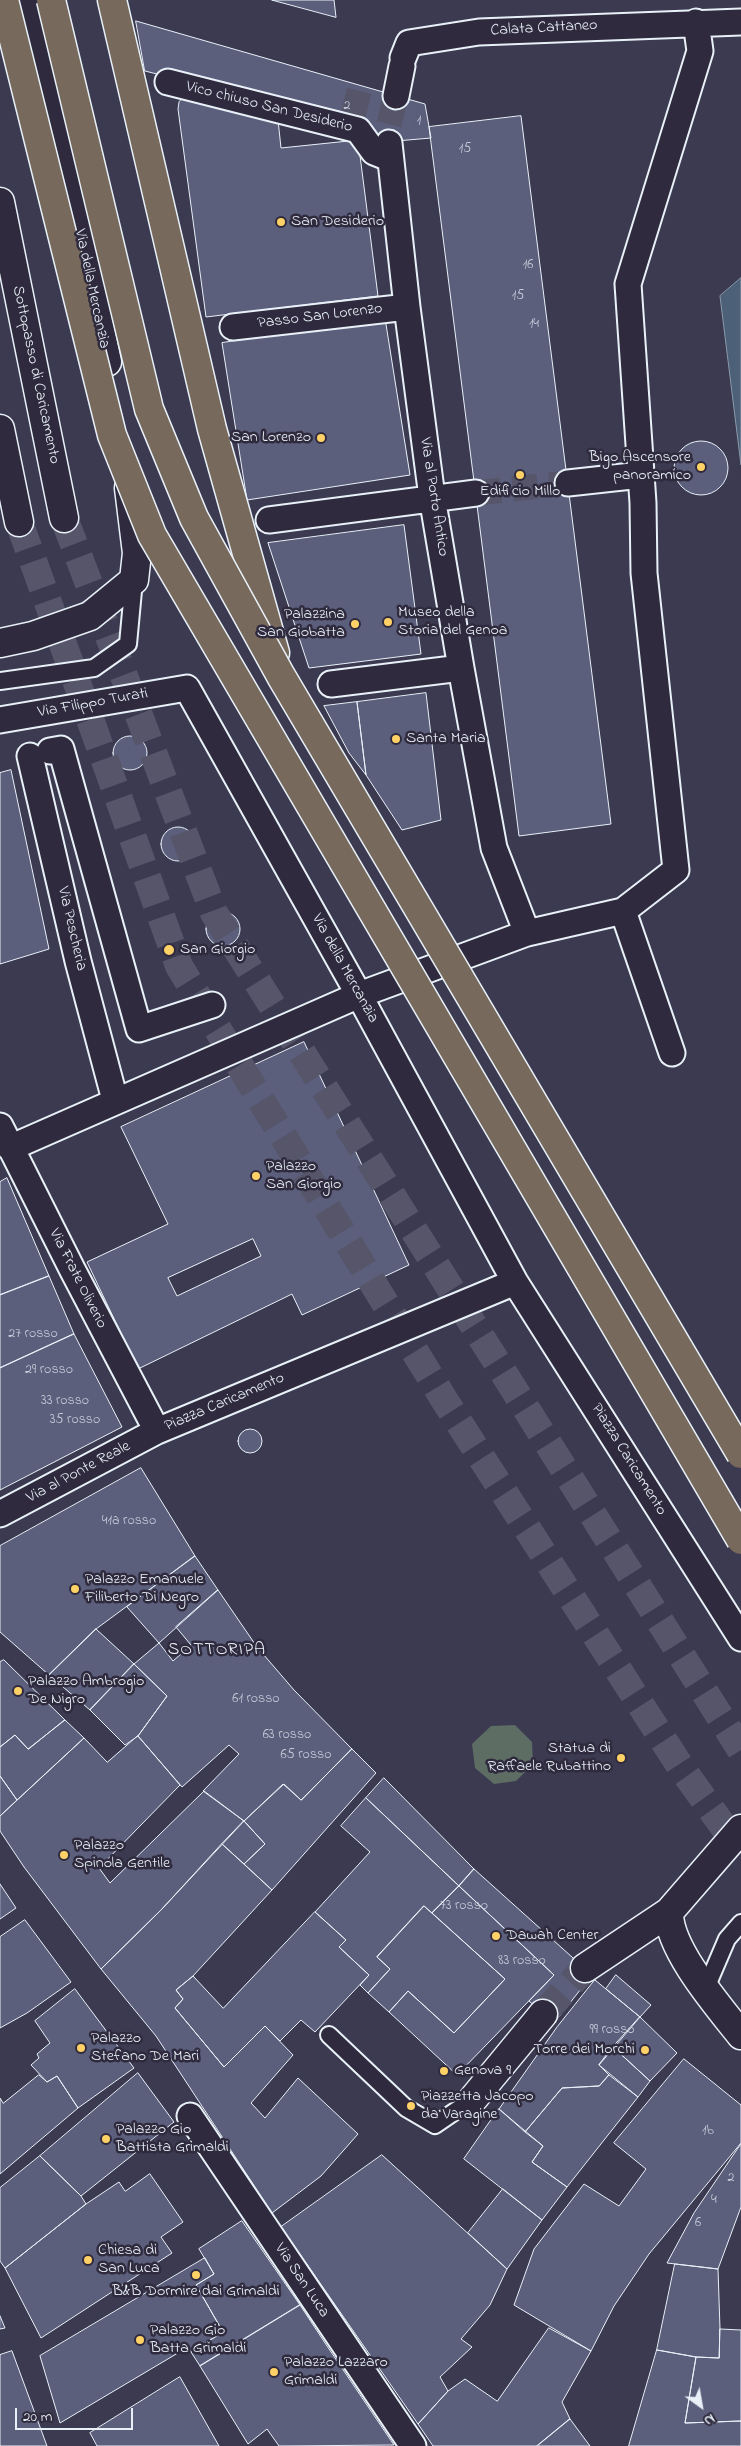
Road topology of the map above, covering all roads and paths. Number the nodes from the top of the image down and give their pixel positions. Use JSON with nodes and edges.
{"nodes":[{"id":1,"x":4,"y":0,"type":"edge"},
{"id":2,"x":28,"y":0,"type":"edge"},
{"id":3,"x":51,"y":0,"type":"edge"},
{"id":4,"x":112,"y":0,"type":"edge"},
{"id":5,"x":696,"y":22,"type":"junction"},
{"id":6,"x":741,"y":22,"type":"edge"},
{"id":7,"x":168,"y":82,"type":"dead end"},
{"id":8,"x":396,"y":96,"type":"dead end"},
{"id":9,"x":389,"y":150,"type":"joint"},
{"id":10,"x":0,"y":202,"type":"edge"},
{"id":11,"x":407,"y":307,"type":"junction"},
{"id":12,"x":233,"y":327,"type":"dead end"},
{"id":13,"x":0,"y":429,"type":"edge"},
{"id":14,"x":641,"y":475,"type":"junction"},
{"id":15,"x":568,"y":484,"type":"tunnel mouth"},
{"id":16,"x":476,"y":493,"type":"tunnel mouth"},
{"id":17,"x":432,"y":498,"type":"junction"},
{"id":18,"x":64,"y":518,"type":"tunnel mouth"},
{"id":19,"x":270,"y":520,"type":"dead end"},
{"id":20,"x":19,"y":522,"type":"tunnel mouth"},
{"id":21,"x":134,"y":580,"type":"junction"},
{"id":22,"x":0,"y":643,"type":"edge"},
{"id":23,"x":461,"y":668,"type":"junction"},
{"id":24,"x":281,"y":676,"type":"junction"},
{"id":25,"x":0,"y":681,"type":"edge"},
{"id":26,"x":331,"y":684,"type":"dead end"},
{"id":27,"x":187,"y":688,"type":"joint"},
{"id":28,"x":0,"y":720,"type":"edge"},
{"id":29,"x":624,"y":911,"type":"junction"},
{"id":30,"x":527,"y":933,"type":"junction"},
{"id":31,"x":359,"y":995,"type":"junction"},
{"id":32,"x":212,"y":1005,"type":"dead end"},
{"id":33,"x":672,"y":1053,"type":"dead end"},
{"id":34,"x":116,"y":1100,"type":"junction"},
{"id":35,"x":0,"y":1126,"type":"edge"},
{"id":36,"x":10,"y":1148,"type":"junction"},
{"id":37,"x":500,"y":1251,"type":"joint"},
{"id":38,"x":515,"y":1282,"type":"junction"},
{"id":39,"x":157,"y":1432,"type":"junction"},
{"id":40,"x":741,"y":1454,"type":"edge"},
{"id":41,"x":0,"y":1514,"type":"edge"},
{"id":42,"x":741,"y":1540,"type":"edge"},
{"id":43,"x":741,"y":1638,"type":"edge"},
{"id":44,"x":741,"y":1829,"type":"edge"},
{"id":45,"x":669,"y":1912,"type":"junction"},
{"id":46,"x":741,"y":1923,"type":"edge"},
{"id":47,"x":585,"y":1968,"type":"tunnel mouth"},
{"id":48,"x":706,"y":1988,"type":"junction"},
{"id":49,"x":543,"y":2014,"type":"tunnel mouth"},
{"id":50,"x":741,"y":2034,"type":"edge"},
{"id":51,"x":329,"y":2035,"type":"dead end"},
{"id":52,"x":473,"y":2099,"type":"joint"},
{"id":53,"x":190,"y":2116,"type":"dead end"},
{"id":54,"x":415,"y":2440,"type":"edge"}],
"edges":[{"from":1,"to":42,"type":"highway","bridge":true},
{"from":2,"to":21,"type":"street","name":"Via della Mercanzia"},
{"from":3,"to":24,"type":"highway","bridge":true},
{"from":4,"to":24,"type":"highway","bridge":true},
{"from":5,"to":6,"type":"street"},
{"from":5,"to":8,"type":"street","name":"Calata Cattaneo"},
{"from":5,"to":14,"type":"street"},
{"from":7,"to":9,"type":"street","name":"Vico chiuso San Desiderio"},
{"from":9,"to":11,"type":"street","name":"Via al Porto Antico"},
{"from":10,"to":18,"type":"street","name":"Sottopasso di Caricamento"},
{"from":11,"to":12,"type":"street","name":"Passo San Lorenzo"},
{"from":11,"to":17,"type":"street","name":"Via al Porto Antico"},
{"from":13,"to":20,"type":"street"},
{"from":14,"to":15,"type":"street"},
{"from":14,"to":29,"type":"street"},
{"from":16,"to":17,"type":"street"},
{"from":17,"to":19,"type":"street"},
{"from":17,"to":23,"type":"street","name":"Via al Porto Antico"},
{"from":21,"to":22,"type":"street"},
{"from":21,"to":25,"type":"lane"},
{"from":23,"to":26,"type":"street"},
{"from":23,"to":30,"type":"street","name":"Via al Porto Antico"},
{"from":24,"to":40,"type":"highway","bridge":true},
{"from":27,"to":28,"type":"street","name":"Via Filippo Turati"},
{"from":27,"to":31,"type":"street","name":"Via della Mercanzia"},
{"from":29,"to":30,"type":"street"},
{"from":29,"to":33,"type":"street"},
{"from":30,"to":31,"type":"street"},
{"from":31,"to":34,"type":"street"},
{"from":31,"to":37,"type":"street","name":"Via della Mercanzia"},
{"from":32,"to":34,"type":"street","name":"Via Pescheria"},
{"from":34,"to":36,"type":"street"},
{"from":35,"to":36,"type":"street","name":"Via Frate Oliverio"},
{"from":36,"to":39,"type":"street","name":"Via Frate Oliverio"},
{"from":37,"to":38,"type":"street","name":"Piazza Caricamento"},
{"from":38,"to":39,"type":"street","name":"Piazza Caricamento"},
{"from":38,"to":43,"type":"street","name":"Piazza Caricamento"},
{"from":39,"to":41,"type":"street","name":"Via al Ponte Reale"},
{"from":44,"to":45,"type":"street"},
{"from":45,"to":47,"type":"street"},
{"from":45,"to":48,"type":"street"},
{"from":46,"to":48,"type":"lane"},
{"from":48,"to":50,"type":"street"},
{"from":49,"to":52,"type":"street"},
{"from":51,"to":52,"type":"lane"},
{"from":53,"to":54,"type":"street","name":"Via San Luca"}]}
